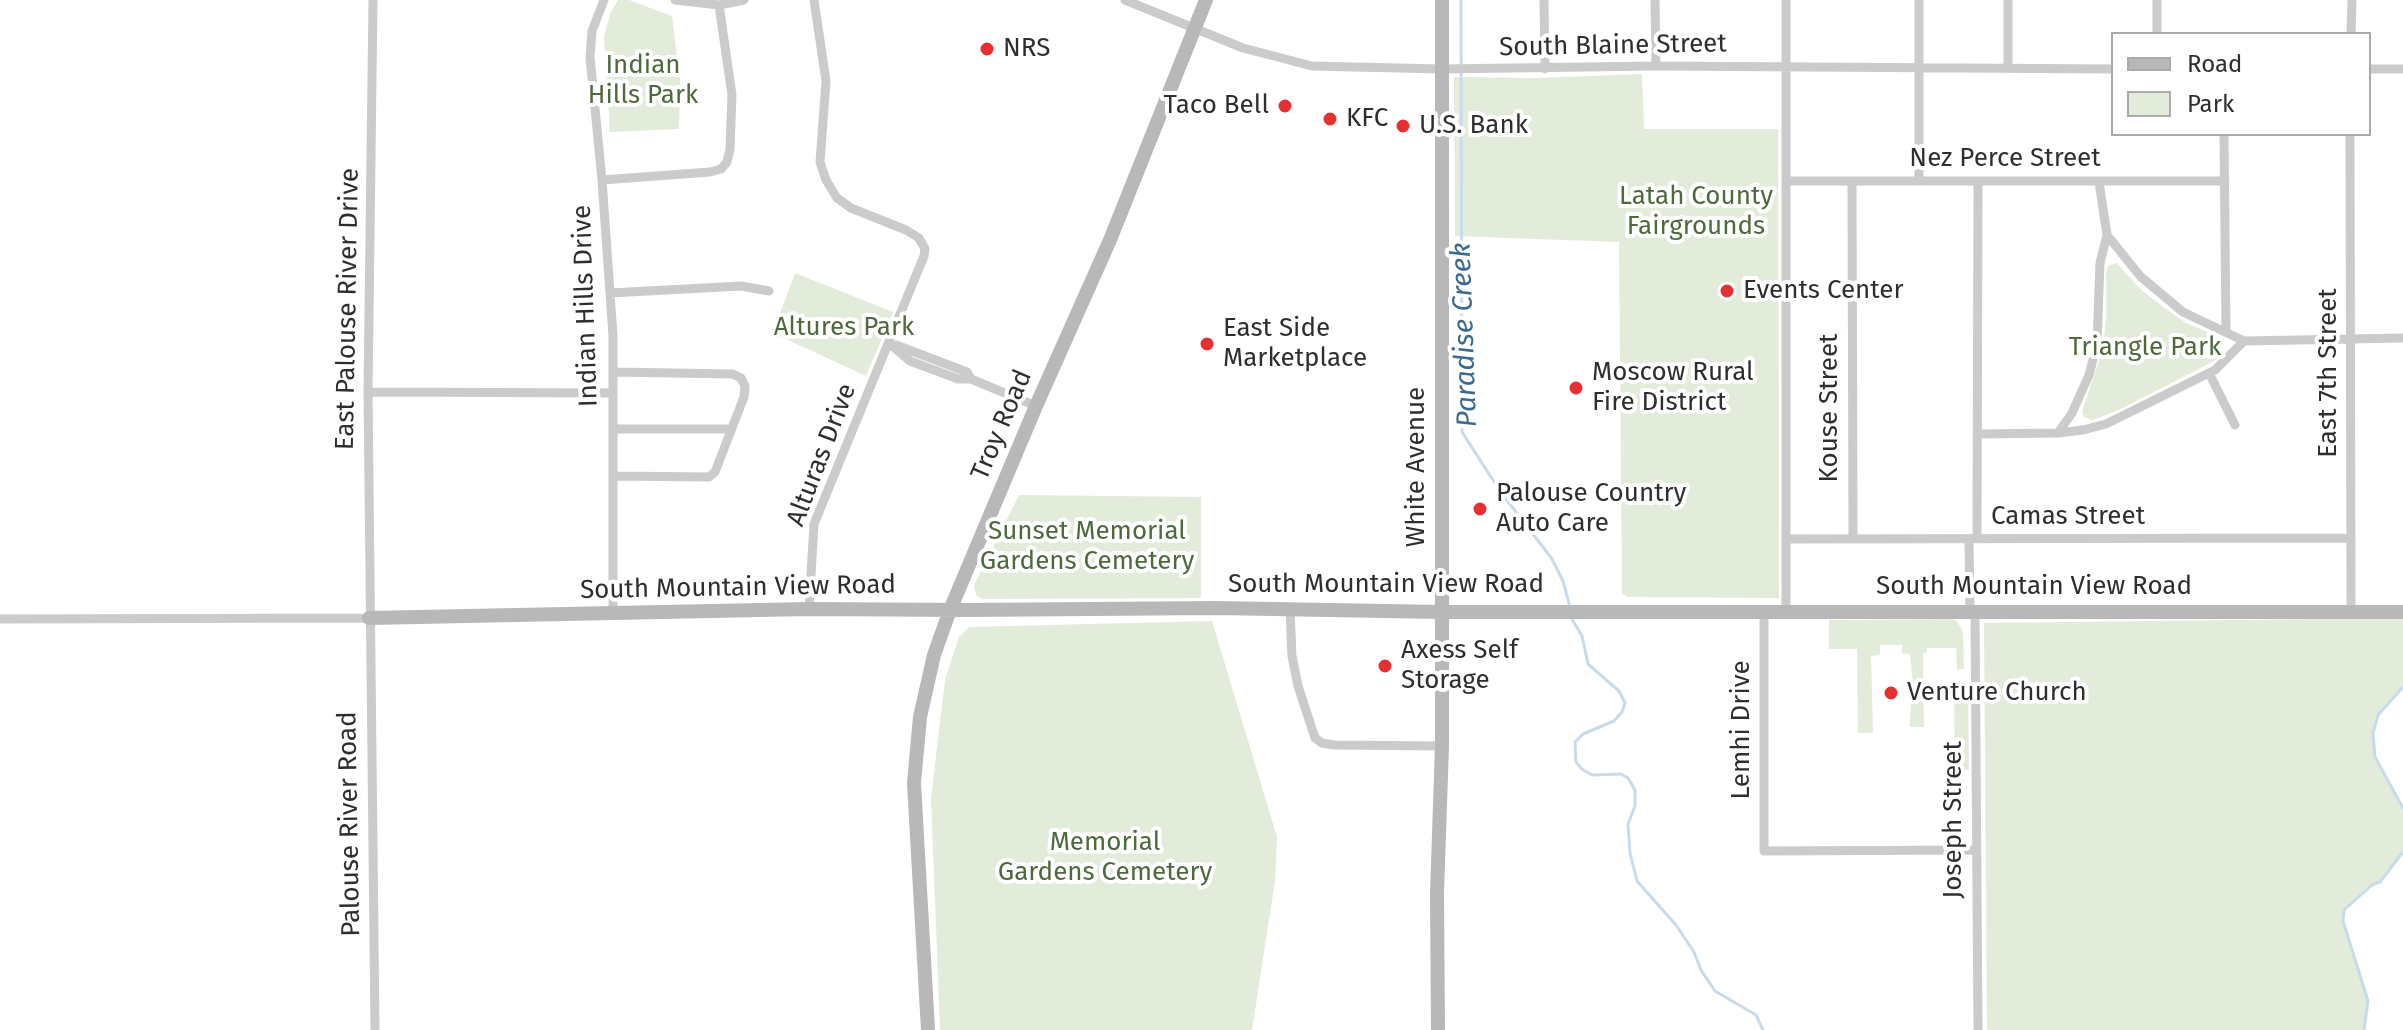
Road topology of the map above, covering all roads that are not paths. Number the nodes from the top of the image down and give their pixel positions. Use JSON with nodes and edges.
{"nodes":[{"id":1,"x":373,"y":0,"type":"edge"},
{"id":2,"x":604,"y":0,"type":"edge"},
{"id":3,"x":675,"y":0,"type":"edge"},
{"id":4,"x":744,"y":0,"type":"edge"},
{"id":5,"x":814,"y":0,"type":"edge"},
{"id":6,"x":1125,"y":0,"type":"edge"},
{"id":7,"x":1206,"y":0,"type":"edge"},
{"id":8,"x":1442,"y":0,"type":"edge"},
{"id":9,"x":1544,"y":0,"type":"edge"},
{"id":10,"x":1655,"y":0,"type":"edge"},
{"id":11,"x":1786,"y":0,"type":"edge"},
{"id":12,"x":1919,"y":0,"type":"edge"},
{"id":13,"x":2008,"y":0,"type":"edge"},
{"id":14,"x":2157,"y":0,"type":"edge"},
{"id":15,"x":2352,"y":0,"type":"edge"},
{"id":16,"x":719,"y":5,"type":"junction"},
{"id":17,"x":1194,"y":28,"type":"junction"},
{"id":18,"x":2157,"y":32,"type":"edge"},
{"id":19,"x":2351,"y":32,"type":"edge"},
{"id":20,"x":1656,"y":66,"type":"junction"},
{"id":21,"x":1786,"y":67,"type":"junction"},
{"id":22,"x":1920,"y":68,"type":"junction"},
{"id":23,"x":2008,"y":68,"type":"junction"},
{"id":24,"x":1445,"y":69,"type":"junction"},
{"id":25,"x":1545,"y":69,"type":"junction"},
{"id":26,"x":2111,"y":69,"type":"edge"},
{"id":27,"x":2371,"y":69,"type":"edge"},
{"id":28,"x":2403,"y":69,"type":"edge"},
{"id":29,"x":2224,"y":136,"type":"edge"},
{"id":30,"x":2350,"y":136,"type":"edge"},
{"id":31,"x":602,"y":180,"type":"junction"},
{"id":32,"x":1786,"y":181,"type":"junction"},
{"id":33,"x":1852,"y":181,"type":"junction"},
{"id":34,"x":1919,"y":181,"type":"junction"},
{"id":35,"x":1978,"y":181,"type":"junction"},
{"id":36,"x":2225,"y":181,"type":"junction"},
{"id":37,"x":2099,"y":182,"type":"junction"},
{"id":38,"x":2107,"y":235,"type":"junction"},
{"id":39,"x":769,"y":291,"type":"dead end"},
{"id":40,"x":610,"y":293,"type":"junction"},
{"id":41,"x":2226,"y":332,"type":"junction"},
{"id":42,"x":2351,"y":337,"type":"junction"},
{"id":43,"x":2403,"y":338,"type":"edge"},
{"id":44,"x":2244,"y":341,"type":"junction"},
{"id":45,"x":889,"y":343,"type":"junction"},
{"id":46,"x":613,"y":372,"type":"junction"},
{"id":47,"x":2209,"y":373,"type":"junction"},
{"id":48,"x":368,"y":392,"type":"junction"},
{"id":49,"x":613,"y":393,"type":"junction"},
{"id":50,"x":1036,"y":406,"type":"junction"},
{"id":51,"x":2235,"y":425,"type":"dead end"},
{"id":52,"x":613,"y":429,"type":"junction"},
{"id":53,"x":731,"y":429,"type":"junction"},
{"id":54,"x":2058,"y":433,"type":"junction"},
{"id":55,"x":1978,"y":434,"type":"junction"},
{"id":56,"x":613,"y":476,"type":"junction"},
{"id":57,"x":2351,"y":538,"type":"junction"},
{"id":58,"x":1786,"y":539,"type":"junction"},
{"id":59,"x":1853,"y":539,"type":"junction"},
{"id":60,"x":1973,"y":539,"type":"junction"},
{"id":61,"x":809,"y":609,"type":"junction"},
{"id":62,"x":1290,"y":609,"type":"junction"},
{"id":63,"x":950,"y":610,"type":"junction"},
{"id":64,"x":1764,"y":610,"type":"junction"},
{"id":65,"x":1786,"y":610,"type":"junction"},
{"id":66,"x":1972,"y":610,"type":"junction"},
{"id":67,"x":1441,"y":612,"type":"junction"},
{"id":68,"x":2351,"y":612,"type":"junction"},
{"id":69,"x":2403,"y":612,"type":"edge"},
{"id":70,"x":613,"y":613,"type":"junction"},
{"id":71,"x":369,"y":618,"type":"junction"},
{"id":72,"x":0,"y":619,"type":"edge"},
{"id":73,"x":1442,"y":746,"type":"junction"},
{"id":74,"x":1976,"y":850,"type":"junction"},
{"id":75,"x":375,"y":1030,"type":"edge"},
{"id":76,"x":928,"y":1030,"type":"edge"},
{"id":77,"x":1438,"y":1030,"type":"edge"},
{"id":78,"x":1978,"y":1030,"type":"edge"}],
"edges":[{"from":1,"to":48,"type":"street","name":"East Palouse River Drive"},
{"from":2,"to":31,"type":"street","name":"Indian Hills Drive"},
{"from":3,"to":16,"type":"street"},
{"from":4,"to":16,"type":"street"},
{"from":5,"to":45,"type":"street","name":"Alturas Drive"},
{"from":6,"to":17,"type":"street","name":"South Blaine Street"},
{"from":7,"to":17,"type":"street","name":"Troy Road"},
{"from":8,"to":24,"type":"street","name":"White Avenue"},
{"from":9,"to":25,"type":"street"},
{"from":10,"to":20,"type":"street"},
{"from":11,"to":21,"type":"street"},
{"from":12,"to":22,"type":"street"},
{"from":13,"to":23,"type":"street"},
{"from":14,"to":18,"type":"street"},
{"from":15,"to":19,"type":"street"},
{"from":16,"to":31,"type":"street"},
{"from":17,"to":24,"type":"street","name":"South Blaine Street"},
{"from":17,"to":50,"type":"street","name":"Troy Road"},
{"from":20,"to":21,"type":"street","name":"South Blaine Street"},
{"from":20,"to":25,"type":"street","name":"South Blaine Street"},
{"from":21,"to":22,"type":"street","name":"South Blaine Street"},
{"from":21,"to":32,"type":"street"},
{"from":22,"to":23,"type":"street","name":"South Blaine Street"},
{"from":22,"to":34,"type":"street"},
{"from":23,"to":26,"type":"street","name":"South Blaine Street"},
{"from":24,"to":25,"type":"street","name":"South Blaine Street"},
{"from":24,"to":67,"type":"street","name":"White Avenue"},
{"from":27,"to":28,"type":"street"},
{"from":29,"to":36,"type":"street"},
{"from":30,"to":42,"type":"street","name":"East 7th Street"},
{"from":31,"to":40,"type":"street","name":"Indian Hills Drive"},
{"from":32,"to":33,"type":"street","name":"Nez Perce Street"},
{"from":32,"to":58,"type":"street"},
{"from":33,"to":34,"type":"street","name":"Nez Perce Street"},
{"from":33,"to":59,"type":"street","name":"Kouse Street"},
{"from":34,"to":35,"type":"street","name":"Nez Perce Street"},
{"from":35,"to":37,"type":"street","name":"Nez Perce Street"},
{"from":35,"to":55,"type":"street","name":"Joseph Street"},
{"from":36,"to":37,"type":"street","name":"Nez Perce Street"},
{"from":36,"to":41,"type":"street"},
{"from":37,"to":38,"type":"street"},
{"from":38,"to":41,"type":"street"},
{"from":38,"to":54,"type":"street"},
{"from":39,"to":40,"type":"street"},
{"from":40,"to":46,"type":"street","name":"Indian Hills Drive"},
{"from":41,"to":44,"type":"street"},
{"from":42,"to":43,"type":"street"},
{"from":42,"to":44,"type":"street"},
{"from":42,"to":57,"type":"street","name":"East 7th Street"},
{"from":44,"to":47,"type":"street"},
{"from":45,"to":50,"type":"street"},
{"from":45,"to":61,"type":"street","name":"Alturas Drive"},
{"from":46,"to":49,"type":"street","name":"Indian Hills Drive"},
{"from":46,"to":53,"type":"street"},
{"from":47,"to":51,"type":"street"},
{"from":47,"to":54,"type":"street"},
{"from":48,"to":49,"type":"street"},
{"from":48,"to":71,"type":"street","name":"East Palouse River Drive"},
{"from":49,"to":52,"type":"street","name":"Indian Hills Drive"},
{"from":50,"to":63,"type":"street","name":"Troy Road"},
{"from":52,"to":53,"type":"street"},
{"from":52,"to":56,"type":"street","name":"Indian Hills Drive"},
{"from":53,"to":56,"type":"street"},
{"from":54,"to":55,"type":"street"},
{"from":55,"to":60,"type":"street","name":"Joseph Street"},
{"from":56,"to":70,"type":"street","name":"Indian Hills Drive"},
{"from":57,"to":60,"type":"street","name":"Camas Street"},
{"from":57,"to":68,"type":"street","name":"East 7th Street"},
{"from":58,"to":59,"type":"street","name":"Camas Street"},
{"from":58,"to":65,"type":"street"},
{"from":59,"to":60,"type":"street","name":"Camas Street"},
{"from":60,"to":66,"type":"street","name":"Joseph Street"},
{"from":61,"to":63,"type":"street","name":"South Mountain View Road"},
{"from":61,"to":70,"type":"street","name":"South Mountain View Road"},
{"from":62,"to":63,"type":"street","name":"South Mountain View Road"},
{"from":62,"to":67,"type":"street","name":"South Mountain View Road"},
{"from":62,"to":73,"type":"street"},
{"from":63,"to":76,"type":"street","name":"Troy Road"},
{"from":64,"to":65,"type":"street","name":"South Mountain View Road"},
{"from":64,"to":67,"type":"street","name":"South Mountain View Road"},
{"from":64,"to":74,"type":"street","name":"Lemhi Drive"},
{"from":65,"to":66,"type":"street","name":"South Mountain View Road"},
{"from":66,"to":68,"type":"street","name":"South Mountain View Road"},
{"from":66,"to":74,"type":"street","name":"Joseph Street"},
{"from":67,"to":73,"type":"street","name":"White Avenue"},
{"from":68,"to":69,"type":"street","name":"South Mountain View Road"},
{"from":70,"to":71,"type":"street","name":"South Mountain View Road"},
{"from":71,"to":72,"type":"street"},
{"from":71,"to":75,"type":"street","name":"Palouse River Road"},
{"from":73,"to":77,"type":"street","name":"White Avenue"},
{"from":74,"to":78,"type":"street","name":"Joseph Street"}]}
